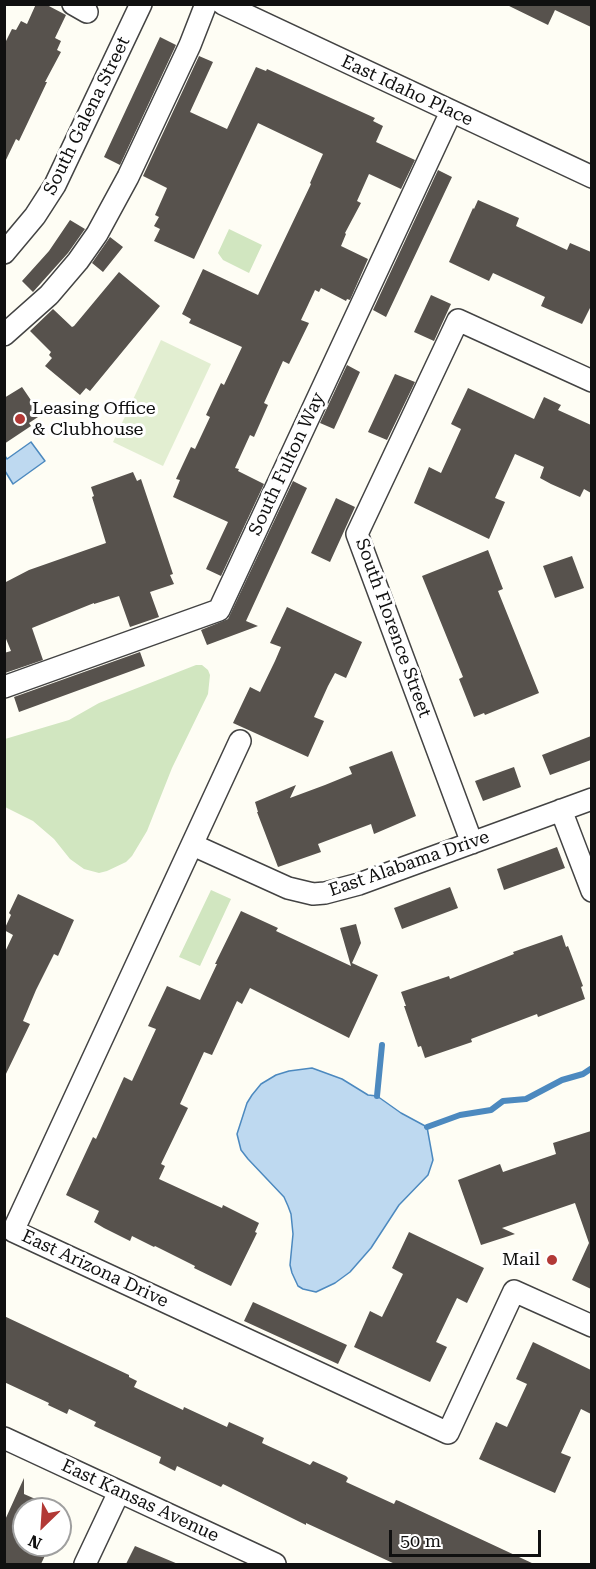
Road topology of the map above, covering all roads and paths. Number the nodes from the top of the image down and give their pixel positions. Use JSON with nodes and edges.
{"nodes":[{"id":1,"x":141,"y":4,"type":"edge"},
{"id":2,"x":206,"y":4,"type":"edge"},
{"id":3,"x":223,"y":4,"type":"edge"},
{"id":4,"x":451,"y":112,"type":"junction"},
{"id":5,"x":591,"y":177,"type":"edge"},
{"id":6,"x":4,"y":253,"type":"edge"},
{"id":7,"x":4,"y":335,"type":"edge"},
{"id":8,"x":591,"y":381,"type":"edge"},
{"id":9,"x":4,"y":687,"type":"edge"},
{"id":10,"x":240,"y":741,"type":"dead end"},
{"id":11,"x":591,"y":799,"type":"edge"},
{"id":12,"x":561,"y":810,"type":"junction"},
{"id":13,"x":472,"y":843,"type":"junction"},
{"id":14,"x":193,"y":845,"type":"junction"},
{"id":15,"x":591,"y":891,"type":"edge"},
{"id":16,"x":591,"y":1326,"type":"edge"},
{"id":17,"x":4,"y":1438,"type":"edge"},
{"id":18,"x":119,"y":1492,"type":"junction"},
{"id":19,"x":86,"y":1564,"type":"edge"},
{"id":20,"x":276,"y":1564,"type":"edge"}],
"edges":[{"from":1,"to":6,"type":"street","name":"South Galena Street"},
{"from":2,"to":7,"type":"street"},
{"from":3,"to":4,"type":"street","name":"East Idaho Place"},
{"from":4,"to":5,"type":"street","name":"East Idaho Place"},
{"from":4,"to":9,"type":"street","name":"South Fulton Way"},
{"from":8,"to":13,"type":"street","name":"South Florence Street"},
{"from":10,"to":14,"type":"street","name":"East Arizona Drive"},
{"from":11,"to":12,"type":"street","name":"East Alabama Drive"},
{"from":12,"to":13,"type":"street","name":"East Alabama Drive"},
{"from":12,"to":15,"type":"street"},
{"from":13,"to":14,"type":"street","name":"East Alabama Drive"},
{"from":14,"to":16,"type":"street","name":"East Arizona Drive"},
{"from":17,"to":18,"type":"street","name":"East Kansas Avenue"},
{"from":18,"to":19,"type":"street"},
{"from":18,"to":20,"type":"street","name":"East Kansas Avenue"}]}
